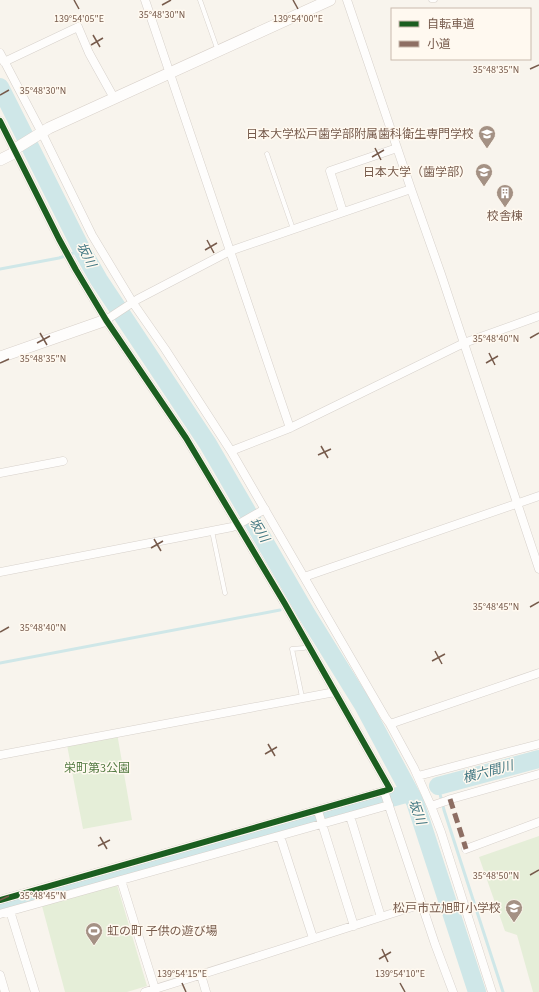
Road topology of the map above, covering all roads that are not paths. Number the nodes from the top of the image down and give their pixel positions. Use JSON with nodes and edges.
{"nodes":[{"id":1,"x":145,"y":0,"type":"edge"},
{"id":2,"x":200,"y":0,"type":"edge"},
{"id":3,"x":330,"y":0,"type":"edge"},
{"id":4,"x":347,"y":0,"type":"edge"},
{"id":5,"x":431,"y":0,"type":"edge"},
{"id":6,"x":435,"y":0,"type":"edge"},
{"id":7,"x":218,"y":51,"type":"junction"},
{"id":8,"x":0,"y":53,"type":"edge"},
{"id":9,"x":4,"y":62,"type":"junction"},
{"id":10,"x":170,"y":73,"type":"junction"},
{"id":11,"x":114,"y":98,"type":"junction"},
{"id":12,"x":0,"y":121,"type":"edge"},
{"id":13,"x":40,"y":134,"type":"junction"},
{"id":14,"x":397,"y":148,"type":"junction"},
{"id":15,"x":17,"y":149,"type":"junction"},
{"id":16,"x":268,"y":154,"type":"dead end"},
{"id":17,"x":0,"y":160,"type":"edge"},
{"id":18,"x":411,"y":189,"type":"junction"},
{"id":19,"x":343,"y":212,"type":"junction"},
{"id":20,"x":293,"y":229,"type":"junction"},
{"id":21,"x":230,"y":250,"type":"junction"},
{"id":22,"x":131,"y":304,"type":"junction"},
{"id":23,"x":539,"y":316,"type":"edge"},
{"id":24,"x":108,"y":319,"type":"junction"},
{"id":25,"x":464,"y":343,"type":"junction"},
{"id":26,"x":0,"y":357,"type":"edge"},
{"id":27,"x":290,"y":428,"type":"junction"},
{"id":28,"x":231,"y":451,"type":"junction"},
{"id":29,"x":63,"y":461,"type":"dead end"},
{"id":30,"x":0,"y":473,"type":"edge"},
{"id":31,"x":539,"y":496,"type":"edge"},
{"id":32,"x":516,"y":503,"type":"junction"},
{"id":33,"x":263,"y":510,"type":"junction"},
{"id":34,"x":239,"y":524,"type":"junction"},
{"id":35,"x":212,"y":531,"type":"junction"},
{"id":36,"x":539,"y":569,"type":"edge"},
{"id":37,"x":0,"y":572,"type":"edge"},
{"id":38,"x":304,"y":577,"type":"junction"},
{"id":39,"x":225,"y":593,"type":"dead end"},
{"id":40,"x":304,"y":648,"type":"dead end"},
{"id":41,"x":539,"y":673,"type":"edge"},
{"id":42,"x":335,"y":692,"type":"junction"},
{"id":43,"x":302,"y":697,"type":"junction"},
{"id":44,"x":390,"y":724,"type":"junction"},
{"id":45,"x":539,"y":744,"type":"edge"},
{"id":46,"x":0,"y":755,"type":"edge"},
{"id":47,"x":539,"y":774,"type":"edge"},
{"id":48,"x":418,"y":778,"type":"junction"},
{"id":49,"x":385,"y":793,"type":"junction"},
{"id":50,"x":389,"y":805,"type":"junction"},
{"id":51,"x":431,"y":806,"type":"junction"},
{"id":52,"x":318,"y":811,"type":"junction"},
{"id":53,"x":350,"y":816,"type":"junction"},
{"id":54,"x":539,"y":822,"type":"edge"},
{"id":55,"x":322,"y":824,"type":"junction"},
{"id":56,"x":280,"y":836,"type":"junction"},
{"id":57,"x":466,"y":849,"type":"dead end"},
{"id":58,"x":121,"y":880,"type":"junction"},
{"id":59,"x":0,"y":900,"type":"edge"},
{"id":60,"x":422,"y":904,"type":"junction"},
{"id":61,"x":10,"y":911,"type":"junction"},
{"id":62,"x":0,"y":914,"type":"edge"},
{"id":63,"x":381,"y":917,"type":"junction"},
{"id":64,"x":354,"y":926,"type":"junction"},
{"id":65,"x":313,"y":938,"type":"junction"},
{"id":66,"x":0,"y":975,"type":"edge"},
{"id":67,"x":201,"y":975,"type":"junction"},
{"id":68,"x":155,"y":989,"type":"junction"},
{"id":69,"x":5,"y":992,"type":"edge"},
{"id":70,"x":35,"y":992,"type":"edge"},
{"id":71,"x":145,"y":992,"type":"edge"},
{"id":72,"x":206,"y":992,"type":"edge"},
{"id":73,"x":453,"y":992,"type":"edge"},
{"id":74,"x":492,"y":992,"type":"edge"}],
"edges":[{"from":1,"to":10,"type":"street"},
{"from":2,"to":7,"type":"lane"},
{"from":3,"to":7,"type":"street"},
{"from":4,"to":14,"type":"street"},
{"from":5,"to":6,"type":"lane"},
{"from":7,"to":10,"type":"street"},
{"from":8,"to":9,"type":"street"},
{"from":9,"to":11,"type":"street"},
{"from":9,"to":13,"type":"street"},
{"from":10,"to":11,"type":"street"},
{"from":10,"to":21,"type":"street"},
{"from":11,"to":13,"type":"street"},
{"from":12,"to":15,"type":"street"},
{"from":13,"to":15,"type":"street"},
{"from":13,"to":22,"type":"street"},
{"from":14,"to":18,"type":"street"},
{"from":14,"to":19,"type":"street"},
{"from":15,"to":17,"type":"street"},
{"from":15,"to":24,"type":"street"},
{"from":16,"to":20,"type":"lane"},
{"from":18,"to":19,"type":"street"},
{"from":18,"to":25,"type":"street"},
{"from":19,"to":20,"type":"street"},
{"from":20,"to":21,"type":"street"},
{"from":21,"to":22,"type":"street"},
{"from":21,"to":27,"type":"street"},
{"from":22,"to":24,"type":"street"},
{"from":22,"to":28,"type":"street"},
{"from":23,"to":25,"type":"street"},
{"from":24,"to":26,"type":"street"},
{"from":24,"to":34,"type":"street"},
{"from":25,"to":27,"type":"street"},
{"from":25,"to":32,"type":"street"},
{"from":27,"to":28,"type":"street"},
{"from":28,"to":33,"type":"street"},
{"from":29,"to":30,"type":"street"},
{"from":31,"to":32,"type":"street"},
{"from":32,"to":36,"type":"street"},
{"from":32,"to":38,"type":"street"},
{"from":33,"to":34,"type":"street"},
{"from":33,"to":38,"type":"street"},
{"from":34,"to":35,"type":"street"},
{"from":34,"to":42,"type":"street"},
{"from":35,"to":37,"type":"street"},
{"from":35,"to":39,"type":"lane"},
{"from":38,"to":44,"type":"street"},
{"from":40,"to":43,"type":"lane"},
{"from":41,"to":44,"type":"street"},
{"from":42,"to":43,"type":"street"},
{"from":42,"to":49,"type":"street"},
{"from":43,"to":46,"type":"street"},
{"from":44,"to":48,"type":"street"},
{"from":45,"to":48,"type":"street"},
{"from":47,"to":51,"type":"street"},
{"from":48,"to":51,"type":"street"},
{"from":49,"to":50,"type":"street"},
{"from":49,"to":52,"type":"street"},
{"from":50,"to":53,"type":"street"},
{"from":50,"to":60,"type":"street"},
{"from":51,"to":74,"type":"street"},
{"from":52,"to":55,"type":"street"},
{"from":52,"to":59,"type":"street"},
{"from":53,"to":55,"type":"street"},
{"from":53,"to":63,"type":"street"},
{"from":54,"to":57,"type":"street"},
{"from":55,"to":56,"type":"street"},
{"from":55,"to":64,"type":"street"},
{"from":56,"to":58,"type":"street"},
{"from":56,"to":65,"type":"street"},
{"from":58,"to":61,"type":"street"},
{"from":58,"to":68,"type":"street"},
{"from":60,"to":63,"type":"street"},
{"from":60,"to":73,"type":"street"},
{"from":61,"to":62,"type":"street"},
{"from":61,"to":70,"type":"street"},
{"from":63,"to":64,"type":"street"},
{"from":64,"to":65,"type":"street"},
{"from":65,"to":67,"type":"street"},
{"from":66,"to":69,"type":"street"},
{"from":67,"to":68,"type":"street"},
{"from":67,"to":72,"type":"street"},
{"from":68,"to":71,"type":"street"}]}
